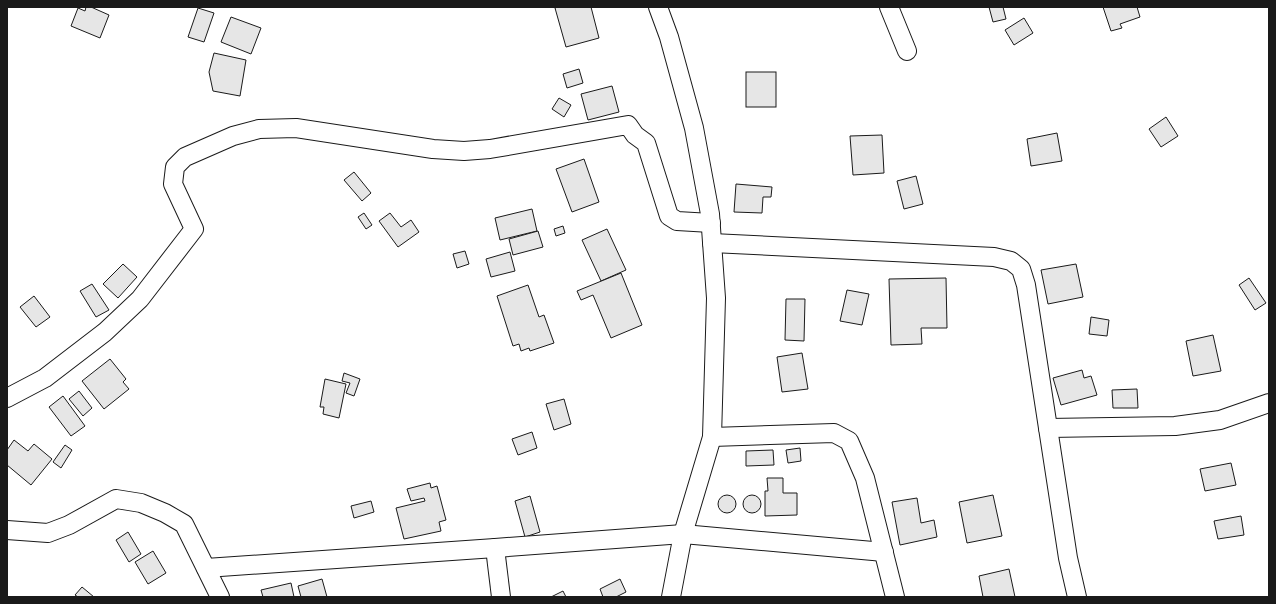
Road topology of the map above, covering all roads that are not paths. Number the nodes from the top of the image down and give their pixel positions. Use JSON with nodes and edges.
{"nodes":[{"id":1,"x":658,"y":7,"type":"edge"},
{"id":2,"x":889,"y":7,"type":"edge"},
{"id":3,"x":907,"y":51,"type":"dead end"},
{"id":4,"x":711,"y":223,"type":"junction"},
{"id":5,"x":712,"y":243,"type":"junction"},
{"id":6,"x":7,"y":398,"type":"edge"},
{"id":7,"x":1269,"y":403,"type":"edge"},
{"id":8,"x":1048,"y":428,"type":"junction"},
{"id":9,"x":712,"y":437,"type":"junction"},
{"id":10,"x":7,"y":530,"type":"edge"},
{"id":11,"x":683,"y":534,"type":"junction"},
{"id":12,"x":495,"y":548,"type":"junction"},
{"id":13,"x":884,"y":552,"type":"junction"},
{"id":14,"x":206,"y":568,"type":"junction"},
{"id":15,"x":677,"y":572,"type":"junction"},
{"id":16,"x":220,"y":597,"type":"edge"},
{"id":17,"x":501,"y":597,"type":"edge"},
{"id":18,"x":671,"y":597,"type":"edge"},
{"id":19,"x":685,"y":597,"type":"edge"},
{"id":20,"x":895,"y":597,"type":"edge"},
{"id":21,"x":1077,"y":597,"type":"edge"}],
"edges":[{"from":1,"to":4,"type":"street"},
{"from":2,"to":3,"type":"street"},
{"from":4,"to":5,"type":"street"},
{"from":4,"to":6,"type":"street"},
{"from":5,"to":8,"type":"street"},
{"from":5,"to":9,"type":"street"},
{"from":7,"to":8,"type":"street"},
{"from":8,"to":21,"type":"street"},
{"from":9,"to":11,"type":"street"},
{"from":9,"to":13,"type":"street"},
{"from":10,"to":14,"type":"street"},
{"from":11,"to":12,"type":"street"},
{"from":11,"to":13,"type":"street"},
{"from":11,"to":15,"type":"street"},
{"from":12,"to":14,"type":"street"},
{"from":12,"to":17,"type":"street"},
{"from":13,"to":20,"type":"street"},
{"from":14,"to":16,"type":"street"},
{"from":15,"to":18,"type":"street"},
{"from":15,"to":19,"type":"street"}]}
